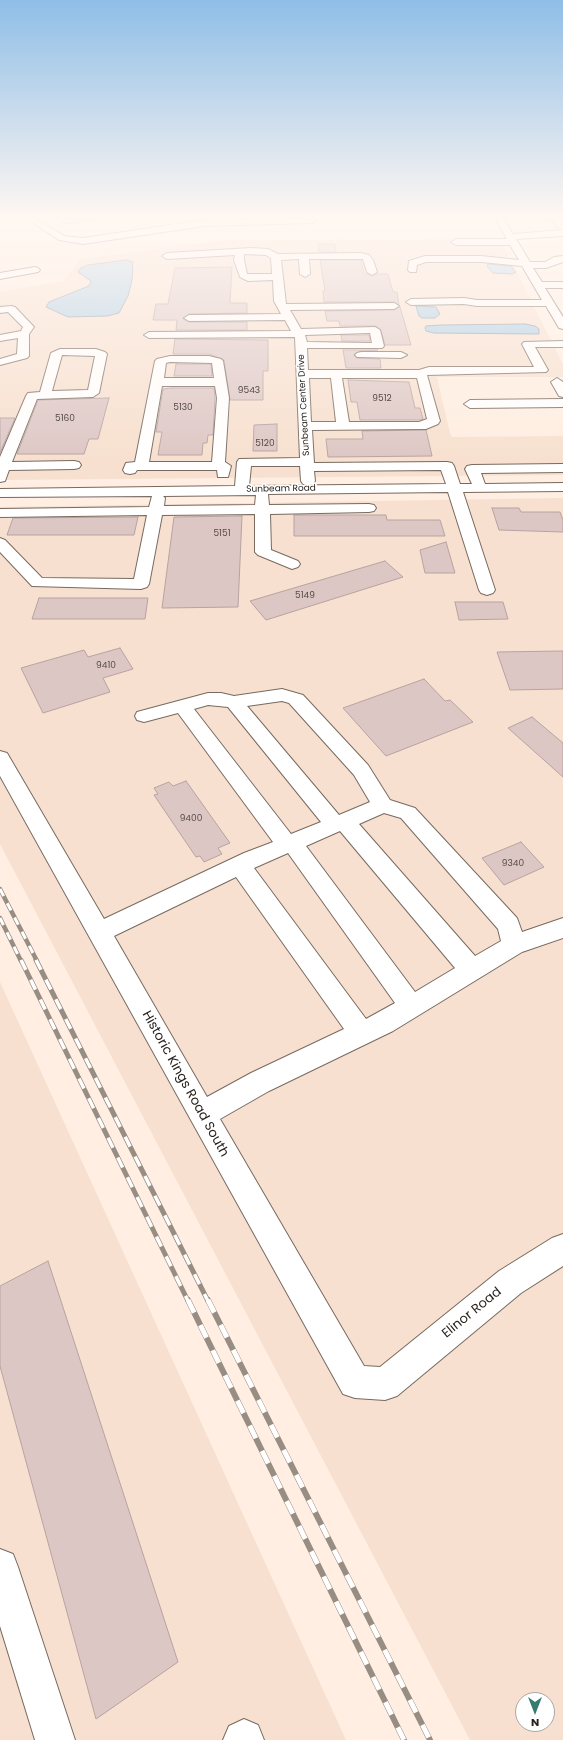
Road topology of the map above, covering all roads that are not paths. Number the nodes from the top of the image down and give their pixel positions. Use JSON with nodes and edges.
{"nodes":[{"id":1,"x":279,"y":299,"type":"edge"},
{"id":2,"x":548,"y":299,"type":"edge"},
{"id":3,"x":411,"y":302,"type":"dead end"},
{"id":4,"x":550,"y":303,"type":"junction"},
{"id":5,"x":394,"y":306,"type":"dead end"},
{"id":6,"x":282,"y":307,"type":"junction"},
{"id":7,"x":0,"y":310,"type":"edge"},
{"id":8,"x":289,"y":317,"type":"junction"},
{"id":9,"x":189,"y":318,"type":"dead end"},
{"id":10,"x":562,"y":323,"type":"edge"},
{"id":11,"x":25,"y":333,"type":"junction"},
{"id":12,"x":148,"y":335,"type":"dead end"},
{"id":13,"x":0,"y":338,"type":"edge"},
{"id":14,"x":300,"y":342,"type":"junction"},
{"id":15,"x":563,"y":344,"type":"edge"},
{"id":16,"x":402,"y":355,"type":"dead end"},
{"id":17,"x":0,"y":362,"type":"edge"},
{"id":18,"x":302,"y":374,"type":"junction"},
{"id":19,"x":336,"y":374,"type":"junction"},
{"id":20,"x":420,"y":374,"type":"junction"},
{"id":21,"x":157,"y":382,"type":"junction"},
{"id":22,"x":220,"y":382,"type":"junction"},
{"id":23,"x":557,"y":382,"type":"dead end"},
{"id":24,"x":563,"y":393,"type":"edge"},
{"id":25,"x":45,"y":395,"type":"junction"},
{"id":26,"x":563,"y":403,"type":"edge"},
{"id":27,"x":470,"y":404,"type":"dead end"},
{"id":28,"x":305,"y":426,"type":"junction"},
{"id":29,"x":343,"y":426,"type":"junction"},
{"id":30,"x":307,"y":464,"type":"junction"},
{"id":31,"x":74,"y":465,"type":"dead end"},
{"id":32,"x":141,"y":466,"type":"junction"},
{"id":33,"x":218,"y":466,"type":"junction"},
{"id":34,"x":563,"y":468,"type":"edge"},
{"id":35,"x":1,"y":470,"type":"edge"},
{"id":36,"x":454,"y":487,"type":"junction"},
{"id":37,"x":480,"y":487,"type":"junction"},
{"id":38,"x":563,"y":487,"type":"edge"},
{"id":39,"x":309,"y":488,"type":"junction"},
{"id":40,"x":242,"y":489,"type":"junction"},
{"id":41,"x":261,"y":489,"type":"junction"},
{"id":42,"x":159,"y":490,"type":"junction"},
{"id":43,"x":223,"y":490,"type":"junction"},
{"id":44,"x":126,"y":491,"type":"junction"},
{"id":45,"x":1,"y":493,"type":"edge"},
{"id":46,"x":369,"y":508,"type":"dead end"},
{"id":47,"x":263,"y":510,"type":"junction"},
{"id":48,"x":155,"y":512,"type":"junction"},
{"id":49,"x":0,"y":513,"type":"edge"},
{"id":50,"x":0,"y":543,"type":"edge"},
{"id":51,"x":292,"y":564,"type":"dead end"},
{"id":52,"x":487,"y":590,"type":"dead end"},
{"id":53,"x":234,"y":702,"type":"junction"},
{"id":54,"x":182,"y":706,"type":"junction"},
{"id":55,"x":144,"y":716,"type":"dead end"},
{"id":56,"x":0,"y":758,"type":"edge"},
{"id":57,"x":383,"y":805,"type":"junction"},
{"id":58,"x":340,"y":823,"type":"junction"},
{"id":59,"x":290,"y":844,"type":"junction"},
{"id":60,"x":240,"y":865,"type":"junction"},
{"id":61,"x":563,"y":928,"type":"edge"},
{"id":62,"x":100,"y":932,"type":"junction"},
{"id":63,"x":514,"y":945,"type":"junction"},
{"id":64,"x":472,"y":970,"type":"junction"},
{"id":65,"x":411,"y":1006,"type":"junction"},
{"id":66,"x":362,"y":1034,"type":"junction"},
{"id":67,"x":202,"y":1115,"type":"junction"},
{"id":68,"x":563,"y":1249,"type":"edge"},
{"id":69,"x":385,"y":1384,"type":"joint"},
{"id":70,"x":0,"y":1567,"type":"edge"},
{"id":71,"x":55,"y":1740,"type":"edge"}],
"edges":[{"from":1,"to":6,"type":"street"},
{"from":2,"to":4,"type":"street"},
{"from":3,"to":4,"type":"street"},
{"from":4,"to":10,"type":"street"},
{"from":5,"to":6,"type":"street"},
{"from":6,"to":8,"type":"street"},
{"from":7,"to":11,"type":"street"},
{"from":8,"to":9,"type":"street"},
{"from":8,"to":14,"type":"street"},
{"from":11,"to":13,"type":"street"},
{"from":11,"to":17,"type":"street"},
{"from":12,"to":14,"type":"street"},
{"from":14,"to":14,"type":"street"},
{"from":14,"to":16,"type":"street"},
{"from":14,"to":18,"type":"street","name":"Sunbeam Center Drive"},
{"from":15,"to":20,"type":"street"},
{"from":18,"to":19,"type":"street"},
{"from":18,"to":28,"type":"street","name":"Sunbeam Center Drive"},
{"from":19,"to":20,"type":"street"},
{"from":19,"to":29,"type":"street"},
{"from":20,"to":29,"type":"street"},
{"from":21,"to":22,"type":"street"},
{"from":21,"to":22,"type":"street"},
{"from":21,"to":32,"type":"street"},
{"from":22,"to":33,"type":"street"},
{"from":23,"to":24,"type":"street"},
{"from":25,"to":25,"type":"street"},
{"from":25,"to":35,"type":"street"},
{"from":26,"to":27,"type":"street"},
{"from":28,"to":29,"type":"street"},
{"from":28,"to":30,"type":"street","name":"Sunbeam Center Drive"},
{"from":30,"to":36,"type":"street"},
{"from":30,"to":39,"type":"street","name":"Sunbeam Center Drive"},
{"from":30,"to":40,"type":"street"},
{"from":31,"to":35,"type":"street"},
{"from":32,"to":33,"type":"street"},
{"from":32,"to":44,"type":"street"},
{"from":33,"to":43,"type":"street"},
{"from":34,"to":37,"type":"street"},
{"from":36,"to":37,"type":"street","name":"Sunbeam Road"},
{"from":36,"to":39,"type":"street","name":"Sunbeam Road"},
{"from":36,"to":52,"type":"street"},
{"from":37,"to":38,"type":"street","name":"Sunbeam Road"},
{"from":39,"to":41,"type":"street","name":"Sunbeam Road"},
{"from":40,"to":41,"type":"street","name":"Sunbeam Road"},
{"from":40,"to":43,"type":"street","name":"Sunbeam Road"},
{"from":41,"to":47,"type":"street"},
{"from":42,"to":43,"type":"street","name":"Sunbeam Road"},
{"from":42,"to":44,"type":"street","name":"Sunbeam Road"},
{"from":42,"to":48,"type":"street"},
{"from":44,"to":45,"type":"street","name":"Sunbeam Road"},
{"from":46,"to":47,"type":"street"},
{"from":47,"to":48,"type":"street"},
{"from":47,"to":51,"type":"street"},
{"from":48,"to":49,"type":"street"},
{"from":48,"to":50,"type":"street"},
{"from":53,"to":54,"type":"street"},
{"from":53,"to":57,"type":"street"},
{"from":53,"to":58,"type":"street"},
{"from":54,"to":55,"type":"street"},
{"from":54,"to":59,"type":"street"},
{"from":56,"to":62,"type":"street","name":"Historic Kings Road South"},
{"from":57,"to":58,"type":"street"},
{"from":57,"to":63,"type":"street"},
{"from":58,"to":59,"type":"street"},
{"from":58,"to":64,"type":"street"},
{"from":59,"to":60,"type":"street"},
{"from":59,"to":65,"type":"street"},
{"from":60,"to":62,"type":"street"},
{"from":60,"to":66,"type":"street"},
{"from":61,"to":63,"type":"street"},
{"from":62,"to":67,"type":"street","name":"Historic Kings Road South"},
{"from":63,"to":64,"type":"street"},
{"from":64,"to":65,"type":"street"},
{"from":65,"to":66,"type":"street"},
{"from":66,"to":67,"type":"street"},
{"from":67,"to":69,"type":"street","name":"Historic Kings Road South"},
{"from":68,"to":69,"type":"street","name":"Elinor Road"},
{"from":70,"to":71,"type":"street"}]}
